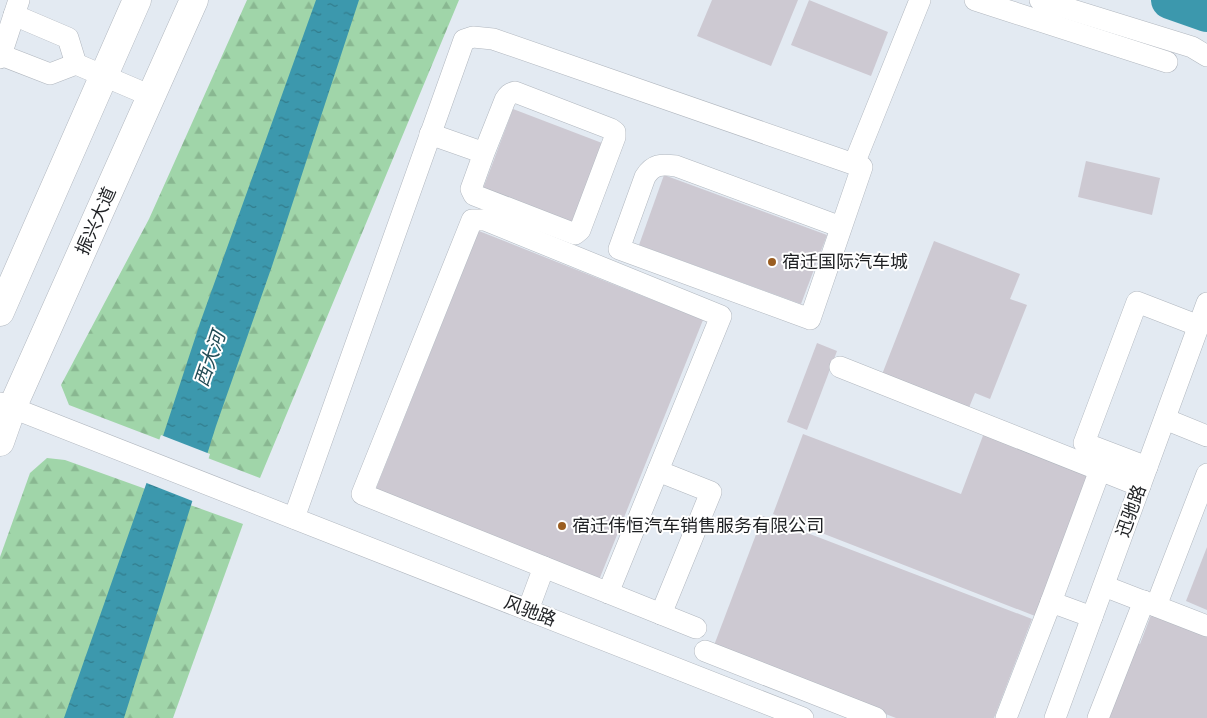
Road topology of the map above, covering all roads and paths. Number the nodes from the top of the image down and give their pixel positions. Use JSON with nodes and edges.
{"nodes":[{"id":1,"x":137,"y":0,"type":"edge"},
{"id":2,"x":194,"y":0,"type":"edge"},
{"id":3,"x":920,"y":0,"type":"edge"},
{"id":4,"x":975,"y":0,"type":"edge"},
{"id":5,"x":1040,"y":0,"type":"edge"},
{"id":6,"x":16,"y":8,"type":"edge"},
{"id":7,"x":0,"y":56,"type":"edge"},
{"id":8,"x":1207,"y":56,"type":"edge"},
{"id":9,"x":1167,"y":62,"type":"dead end"},
{"id":10,"x":76,"y":64,"type":"junction"},
{"id":11,"x":104,"y":75,"type":"junction"},
{"id":12,"x":151,"y":96,"type":"junction"},
{"id":13,"x":430,"y":134,"type":"junction"},
{"id":14,"x":484,"y":153,"type":"junction"},
{"id":15,"x":854,"y":164,"type":"junction"},
{"id":16,"x":841,"y":227,"type":"junction"},
{"id":17,"x":1207,"y":303,"type":"edge"},
{"id":18,"x":0,"y":312,"type":"edge"},
{"id":19,"x":1198,"y":326,"type":"junction"},
{"id":20,"x":840,"y":368,"type":"dead end"},
{"id":21,"x":6,"y":406,"type":"edge"},
{"id":22,"x":1165,"y":419,"type":"junction"},
{"id":23,"x":1207,"y":436,"type":"edge"},
{"id":24,"x":0,"y":442,"type":"edge"},
{"id":25,"x":1100,"y":470,"type":"junction"},
{"id":26,"x":658,"y":471,"type":"junction"},
{"id":27,"x":1207,"y":474,"type":"edge"},
{"id":28,"x":1144,"y":476,"type":"junction"},
{"id":29,"x":294,"y":518,"type":"junction"},
{"id":30,"x":544,"y":567,"type":"junction"},
{"id":31,"x":1104,"y":586,"type":"junction"},
{"id":32,"x":608,"y":594,"type":"junction"},
{"id":33,"x":1051,"y":602,"type":"junction"},
{"id":34,"x":1150,"y":604,"type":"junction"},
{"id":35,"x":528,"y":610,"type":"junction"},
{"id":36,"x":661,"y":614,"type":"junction"},
{"id":37,"x":1092,"y":617,"type":"junction"},
{"id":38,"x":1207,"y":626,"type":"edge"},
{"id":39,"x":696,"y":628,"type":"dead end"},
{"id":40,"x":706,"y":652,"type":"dead end"},
{"id":41,"x":864,"y":716,"type":"edge"},
{"id":42,"x":803,"y":718,"type":"edge"},
{"id":43,"x":1006,"y":718,"type":"edge"},
{"id":44,"x":1055,"y":718,"type":"edge"},
{"id":45,"x":1098,"y":718,"type":"edge"}],
"edges":[{"from":1,"to":11,"type":"main road"},
{"from":2,"to":12,"type":"main road","name":"振兴大道"},
{"from":3,"to":15,"type":"street"},
{"from":4,"to":9,"type":"street"},
{"from":5,"to":8,"type":"street"},
{"from":6,"to":7,"type":"street"},
{"from":6,"to":10,"type":"street"},
{"from":7,"to":10,"type":"street"},
{"from":10,"to":11,"type":"street"},
{"from":11,"to":12,"type":"street"},
{"from":11,"to":18,"type":"main road"},
{"from":12,"to":21,"type":"main road","name":"振兴大道"},
{"from":13,"to":14,"type":"street"},
{"from":13,"to":15,"type":"street"},
{"from":13,"to":29,"type":"street"},
{"from":14,"to":14,"type":"street"},
{"from":15,"to":16,"type":"street"},
{"from":16,"to":16,"type":"street"},
{"from":17,"to":19,"type":"street","name":"迅驰路"},
{"from":19,"to":22,"type":"street","name":"迅驰路"},
{"from":19,"to":28,"type":"street"},
{"from":20,"to":25,"type":"street"},
{"from":21,"to":24,"type":"main road","name":"振兴大道"},
{"from":21,"to":29,"type":"street","name":"风驰路"},
{"from":22,"to":23,"type":"street"},
{"from":22,"to":28,"type":"street","name":"迅驰路"},
{"from":25,"to":28,"type":"street"},
{"from":25,"to":33,"type":"street"},
{"from":26,"to":30,"type":"street"},
{"from":26,"to":32,"type":"street"},
{"from":26,"to":36,"type":"street"},
{"from":27,"to":34,"type":"street"},
{"from":28,"to":31,"type":"street","name":"迅驰路"},
{"from":29,"to":35,"type":"street","name":"风驰路"},
{"from":30,"to":32,"type":"street"},
{"from":30,"to":35,"type":"street"},
{"from":31,"to":34,"type":"street"},
{"from":31,"to":37,"type":"street","name":"迅驰路"},
{"from":32,"to":36,"type":"street"},
{"from":33,"to":37,"type":"street"},
{"from":33,"to":43,"type":"street"},
{"from":34,"to":38,"type":"street"},
{"from":34,"to":45,"type":"street"},
{"from":35,"to":42,"type":"street","name":"风驰路"},
{"from":36,"to":39,"type":"street"},
{"from":37,"to":44,"type":"street","name":"迅驰路"},
{"from":40,"to":41,"type":"street"}]}
